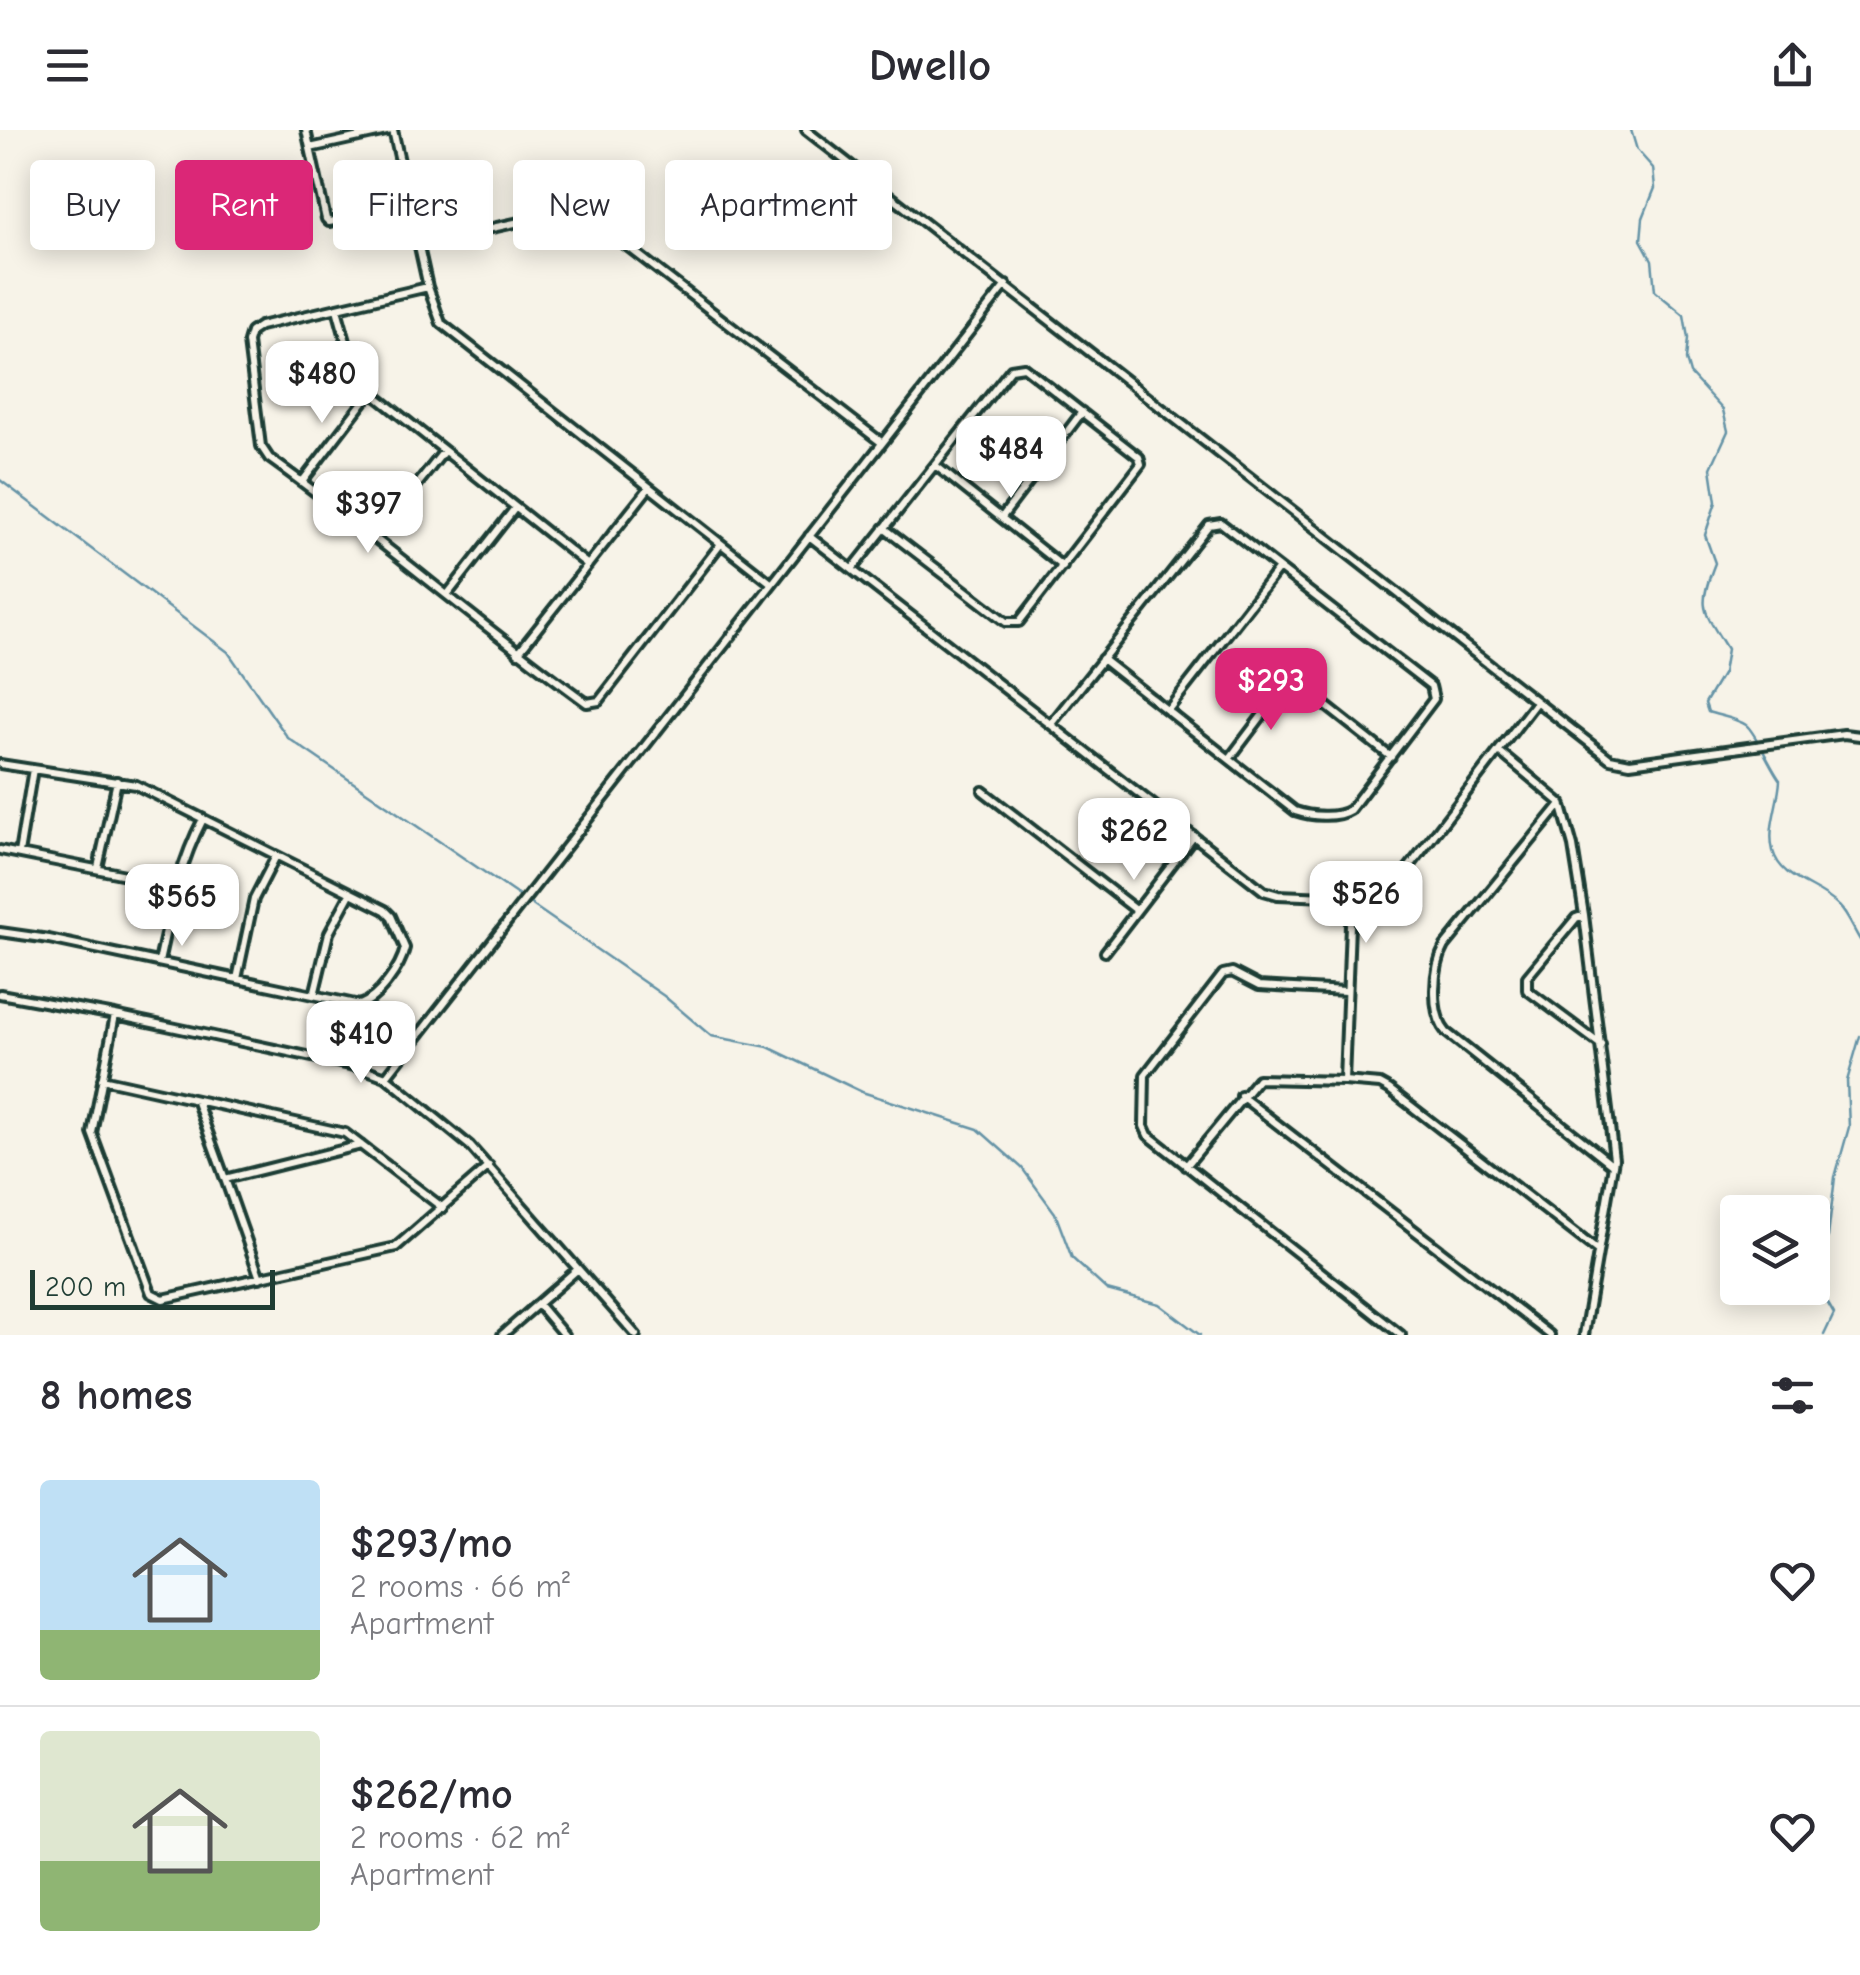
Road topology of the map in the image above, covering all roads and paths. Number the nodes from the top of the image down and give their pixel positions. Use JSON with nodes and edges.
{"nodes":[{"id":1,"x":306,"y":130,"type":"edge"},
{"id":2,"x":392,"y":130,"type":"edge"},
{"id":3,"x":806,"y":130,"type":"edge"},
{"id":4,"x":310,"y":148,"type":"junction"},
{"id":5,"x":399,"y":160,"type":"edge"},
{"id":6,"x":333,"y":221,"type":"edge"},
{"id":7,"x":493,"y":228,"type":"edge"},
{"id":8,"x":421,"y":250,"type":"edge"},
{"id":9,"x":1006,"y":285,"type":"junction"},
{"id":10,"x":428,"y":287,"type":"junction"},
{"id":11,"x":337,"y":309,"type":"junction"},
{"id":12,"x":370,"y":393,"type":"junction"},
{"id":13,"x":1082,"y":412,"type":"junction"},
{"id":14,"x":880,"y":442,"type":"junction"},
{"id":15,"x":444,"y":451,"type":"junction"},
{"id":16,"x":935,"y":465,"type":"junction"},
{"id":17,"x":302,"y":482,"type":"junction"},
{"id":18,"x":648,"y":490,"type":"junction"},
{"id":19,"x":515,"y":508,"type":"junction"},
{"id":20,"x":1002,"y":517,"type":"junction"},
{"id":21,"x":884,"y":528,"type":"junction"},
{"id":22,"x":808,"y":536,"type":"junction"},
{"id":23,"x":375,"y":538,"type":"junction"},
{"id":24,"x":720,"y":546,"type":"junction"},
{"id":25,"x":588,"y":565,"type":"junction"},
{"id":26,"x":1063,"y":566,"type":"junction"},
{"id":27,"x":853,"y":568,"type":"junction"},
{"id":28,"x":1279,"y":568,"type":"junction"},
{"id":29,"x":770,"y":584,"type":"junction"},
{"id":30,"x":447,"y":595,"type":"junction"},
{"id":31,"x":518,"y":653,"type":"junction"},
{"id":32,"x":1102,"y":660,"type":"junction"},
{"id":33,"x":1536,"y":702,"type":"junction"},
{"id":34,"x":1168,"y":710,"type":"junction"},
{"id":35,"x":1050,"y":724,"type":"junction"},
{"id":36,"x":1860,"y":736,"type":"edge"},
{"id":37,"x":1500,"y":752,"type":"junction"},
{"id":38,"x":1392,"y":757,"type":"junction"},
{"id":39,"x":1230,"y":758,"type":"junction"},
{"id":40,"x":0,"y":764,"type":"edge"},
{"id":41,"x":33,"y":768,"type":"junction"},
{"id":42,"x":117,"y":781,"type":"junction"},
{"id":43,"x":984,"y":791,"type":"dead end"},
{"id":44,"x":1562,"y":803,"type":"junction"},
{"id":45,"x":203,"y":819,"type":"junction"},
{"id":46,"x":1194,"y":836,"type":"junction"},
{"id":47,"x":0,"y":850,"type":"edge"},
{"id":48,"x":20,"y":853,"type":"junction"},
{"id":49,"x":276,"y":856,"type":"junction"},
{"id":50,"x":98,"y":868,"type":"junction"},
{"id":51,"x":176,"y":885,"type":"junction"},
{"id":52,"x":350,"y":894,"type":"junction"},
{"id":53,"x":1351,"y":898,"type":"junction"},
{"id":54,"x":1136,"y":910,"type":"junction"},
{"id":55,"x":1584,"y":914,"type":"junction"},
{"id":56,"x":0,"y":932,"type":"edge"},
{"id":57,"x":1105,"y":952,"type":"dead end"},
{"id":58,"x":160,"y":962,"type":"junction"},
{"id":59,"x":237,"y":979,"type":"junction"},
{"id":60,"x":1345,"y":991,"type":"junction"},
{"id":61,"x":0,"y":994,"type":"edge"},
{"id":62,"x":314,"y":995,"type":"junction"},
{"id":63,"x":115,"y":1014,"type":"junction"},
{"id":64,"x":1601,"y":1046,"type":"junction"},
{"id":65,"x":386,"y":1077,"type":"junction"},
{"id":66,"x":102,"y":1079,"type":"junction"},
{"id":67,"x":1344,"y":1082,"type":"junction"},
{"id":68,"x":1242,"y":1096,"type":"junction"},
{"id":69,"x":197,"y":1101,"type":"junction"},
{"id":70,"x":362,"y":1145,"type":"junction"},
{"id":71,"x":489,"y":1166,"type":"junction"},
{"id":72,"x":1186,"y":1166,"type":"junction"},
{"id":73,"x":1614,"y":1166,"type":"junction"},
{"id":74,"x":225,"y":1179,"type":"junction"},
{"id":75,"x":442,"y":1208,"type":"junction"},
{"id":76,"x":1598,"y":1251,"type":"junction"},
{"id":77,"x":578,"y":1269,"type":"junction"},
{"id":78,"x":260,"y":1278,"type":"junction"},
{"id":79,"x":538,"y":1304,"type":"junction"},
{"id":80,"x":502,"y":1335,"type":"edge"},
{"id":81,"x":564,"y":1335,"type":"edge"},
{"id":82,"x":636,"y":1335,"type":"edge"},
{"id":83,"x":1401,"y":1335,"type":"edge"},
{"id":84,"x":1550,"y":1335,"type":"edge"},
{"id":85,"x":1584,"y":1335,"type":"edge"}],
"edges":[{"from":1,"to":4,"type":"street"},
{"from":2,"to":4,"type":"street"},
{"from":2,"to":5,"type":"street"},
{"from":3,"to":9,"type":"street"},
{"from":4,"to":6,"type":"street"},
{"from":7,"to":14,"type":"street"},
{"from":8,"to":10,"type":"street"},
{"from":9,"to":14,"type":"street"},
{"from":9,"to":33,"type":"street"},
{"from":10,"to":11,"type":"street"},
{"from":10,"to":18,"type":"street"},
{"from":11,"to":12,"type":"street"},
{"from":11,"to":17,"type":"street"},
{"from":12,"to":15,"type":"street"},
{"from":12,"to":17,"type":"street"},
{"from":13,"to":16,"type":"street"},
{"from":13,"to":20,"type":"street"},
{"from":13,"to":26,"type":"street"},
{"from":14,"to":22,"type":"street"},
{"from":15,"to":19,"type":"street"},
{"from":15,"to":23,"type":"street"},
{"from":16,"to":20,"type":"street"},
{"from":16,"to":21,"type":"street"},
{"from":17,"to":23,"type":"street"},
{"from":18,"to":24,"type":"street"},
{"from":18,"to":25,"type":"street"},
{"from":19,"to":25,"type":"street"},
{"from":19,"to":30,"type":"street"},
{"from":20,"to":26,"type":"street"},
{"from":21,"to":26,"type":"street"},
{"from":21,"to":27,"type":"street"},
{"from":22,"to":27,"type":"street"},
{"from":22,"to":29,"type":"street"},
{"from":23,"to":30,"type":"street"},
{"from":24,"to":29,"type":"street"},
{"from":24,"to":31,"type":"street"},
{"from":25,"to":31,"type":"street"},
{"from":27,"to":35,"type":"street"},
{"from":28,"to":32,"type":"street"},
{"from":28,"to":34,"type":"street"},
{"from":28,"to":38,"type":"street"},
{"from":29,"to":65,"type":"street"},
{"from":30,"to":31,"type":"street"},
{"from":32,"to":34,"type":"street"},
{"from":32,"to":35,"type":"street"},
{"from":33,"to":36,"type":"street"},
{"from":33,"to":37,"type":"street"},
{"from":34,"to":39,"type":"street"},
{"from":35,"to":46,"type":"street"},
{"from":37,"to":44,"type":"street"},
{"from":37,"to":53,"type":"street"},
{"from":38,"to":39,"type":"street"},
{"from":38,"to":39,"type":"street"},
{"from":40,"to":41,"type":"street"},
{"from":41,"to":42,"type":"street"},
{"from":41,"to":48,"type":"street"},
{"from":42,"to":45,"type":"street"},
{"from":42,"to":50,"type":"street"},
{"from":43,"to":54,"type":"street"},
{"from":44,"to":55,"type":"street"},
{"from":44,"to":73,"type":"street"},
{"from":45,"to":49,"type":"street"},
{"from":45,"to":51,"type":"street"},
{"from":46,"to":53,"type":"street"},
{"from":46,"to":54,"type":"street"},
{"from":47,"to":48,"type":"street"},
{"from":48,"to":50,"type":"street"},
{"from":49,"to":52,"type":"street"},
{"from":49,"to":59,"type":"street"},
{"from":50,"to":51,"type":"street"},
{"from":51,"to":58,"type":"street"},
{"from":52,"to":62,"type":"street"},
{"from":52,"to":62,"type":"street"},
{"from":53,"to":60,"type":"street"},
{"from":54,"to":57,"type":"street"},
{"from":55,"to":64,"type":"street"},
{"from":55,"to":64,"type":"street"},
{"from":56,"to":58,"type":"street"},
{"from":58,"to":59,"type":"street"},
{"from":59,"to":62,"type":"street"},
{"from":60,"to":67,"type":"street"},
{"from":60,"to":72,"type":"street"},
{"from":61,"to":63,"type":"street"},
{"from":63,"to":65,"type":"street"},
{"from":63,"to":66,"type":"street"},
{"from":64,"to":73,"type":"street"},
{"from":65,"to":71,"type":"street"},
{"from":66,"to":69,"type":"street"},
{"from":66,"to":78,"type":"street"},
{"from":67,"to":68,"type":"street"},
{"from":67,"to":76,"type":"street"},
{"from":68,"to":72,"type":"street"},
{"from":68,"to":84,"type":"street"},
{"from":69,"to":70,"type":"street"},
{"from":69,"to":74,"type":"street"},
{"from":70,"to":74,"type":"street"},
{"from":70,"to":75,"type":"street"},
{"from":71,"to":75,"type":"street"},
{"from":71,"to":77,"type":"street"},
{"from":72,"to":83,"type":"street"},
{"from":73,"to":76,"type":"street"},
{"from":74,"to":78,"type":"street"},
{"from":75,"to":78,"type":"street"},
{"from":76,"to":85,"type":"street"},
{"from":77,"to":79,"type":"street"},
{"from":77,"to":82,"type":"street"},
{"from":79,"to":80,"type":"street"},
{"from":79,"to":81,"type":"street"}]}
